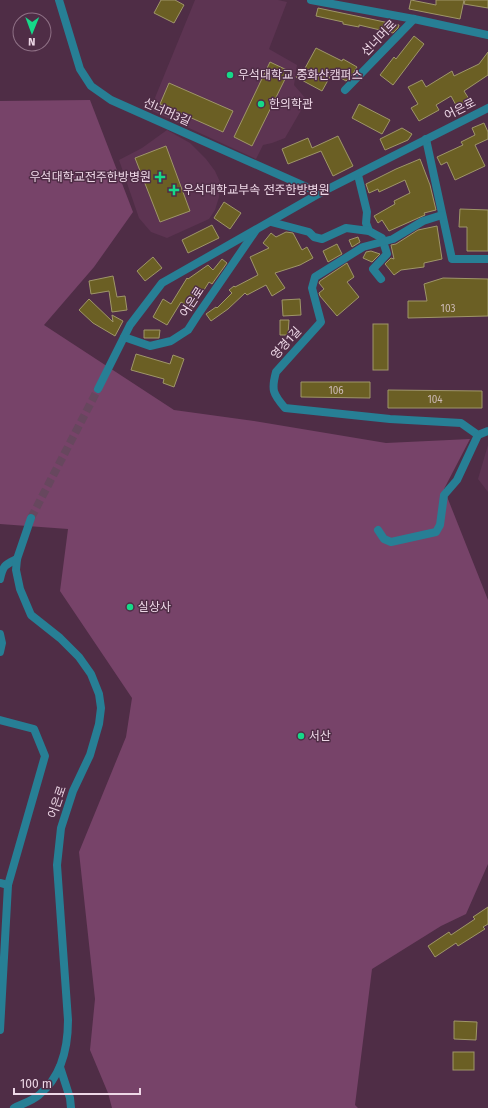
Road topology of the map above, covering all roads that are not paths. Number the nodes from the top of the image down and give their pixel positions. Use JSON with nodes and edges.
{"nodes":[{"id":1,"x":59,"y":0,"type":"edge"},
{"id":2,"x":311,"y":0,"type":"edge"},
{"id":3,"x":414,"y":19,"type":"junction"},
{"id":4,"x":488,"y":35,"type":"edge"},
{"id":5,"x":345,"y":90,"type":"dead end"},
{"id":6,"x":488,"y":108,"type":"edge"},
{"id":7,"x":426,"y":139,"type":"junction"},
{"id":8,"x":358,"y":175,"type":"junction"},
{"id":9,"x":320,"y":193,"type":"junction"},
{"id":10,"x":442,"y":215,"type":"junction"},
{"id":11,"x":271,"y":222,"type":"junction"},
{"id":12,"x":256,"y":230,"type":"junction"},
{"id":13,"x":369,"y":231,"type":"junction"},
{"id":14,"x":383,"y":242,"type":"junction"},
{"id":15,"x":488,"y":259,"type":"edge"},
{"id":16,"x":381,"y":279,"type":"dead end"},
{"id":17,"x":124,"y":337,"type":"junction"},
{"id":18,"x":98,"y":389,"type":"tunnel mouth"},
{"id":19,"x":488,"y":431,"type":"edge"},
{"id":20,"x":478,"y":435,"type":"junction"},
{"id":21,"x":31,"y":518,"type":"tunnel mouth"},
{"id":22,"x":378,"y":530,"type":"dead end"},
{"id":23,"x":16,"y":559,"type":"junction"},
{"id":24,"x":0,"y":580,"type":"edge"},
{"id":25,"x":0,"y":634,"type":"edge"},
{"id":26,"x":0,"y":652,"type":"edge"},
{"id":27,"x":0,"y":720,"type":"edge"},
{"id":28,"x":4,"y":884,"type":"edge"},
{"id":29,"x":1,"y":1000,"type":"edge"},
{"id":30,"x":0,"y":1030,"type":"edge"},
{"id":31,"x":60,"y":1067,"type":"junction"},
{"id":32,"x":14,"y":1108,"type":"edge"},
{"id":33,"x":71,"y":1108,"type":"edge"}],
"edges":[{"from":1,"to":9,"type":"street","name":"선너머3길"},
{"from":2,"to":3,"type":"street","name":"선너머로"},
{"from":3,"to":4,"type":"street","name":"선너머로"},
{"from":3,"to":5,"type":"street","name":"선너머로"},
{"from":6,"to":7,"type":"street","name":"어은로"},
{"from":7,"to":8,"type":"street","name":"어은로"},
{"from":7,"to":10,"type":"street"},
{"from":8,"to":9,"type":"street","name":"어은로"},
{"from":8,"to":13,"type":"street"},
{"from":9,"to":11,"type":"street","name":"어은로"},
{"from":10,"to":14,"type":"street","name":"영경1길"},
{"from":10,"to":15,"type":"street"},
{"from":11,"to":12,"type":"street","name":"어은로"},
{"from":11,"to":13,"type":"street"},
{"from":12,"to":17,"type":"street","name":"어은로"},
{"from":12,"to":17,"type":"street","name":"어은로"},
{"from":13,"to":14,"type":"street"},
{"from":14,"to":16,"type":"street"},
{"from":14,"to":20,"type":"street","name":"영경1길"},
{"from":17,"to":18,"type":"street","name":"어은로"},
{"from":19,"to":20,"type":"street"},
{"from":20,"to":22,"type":"street"},
{"from":21,"to":23,"type":"street","name":"어은로"},
{"from":23,"to":24,"type":"street"},
{"from":23,"to":31,"type":"street","name":"어은로"},
{"from":25,"to":26,"type":"street"},
{"from":27,"to":28,"type":"street"},
{"from":28,"to":29,"type":"street"},
{"from":29,"to":30,"type":"street"},
{"from":31,"to":32,"type":"street","name":"어은로"},
{"from":31,"to":33,"type":"street"}]}
